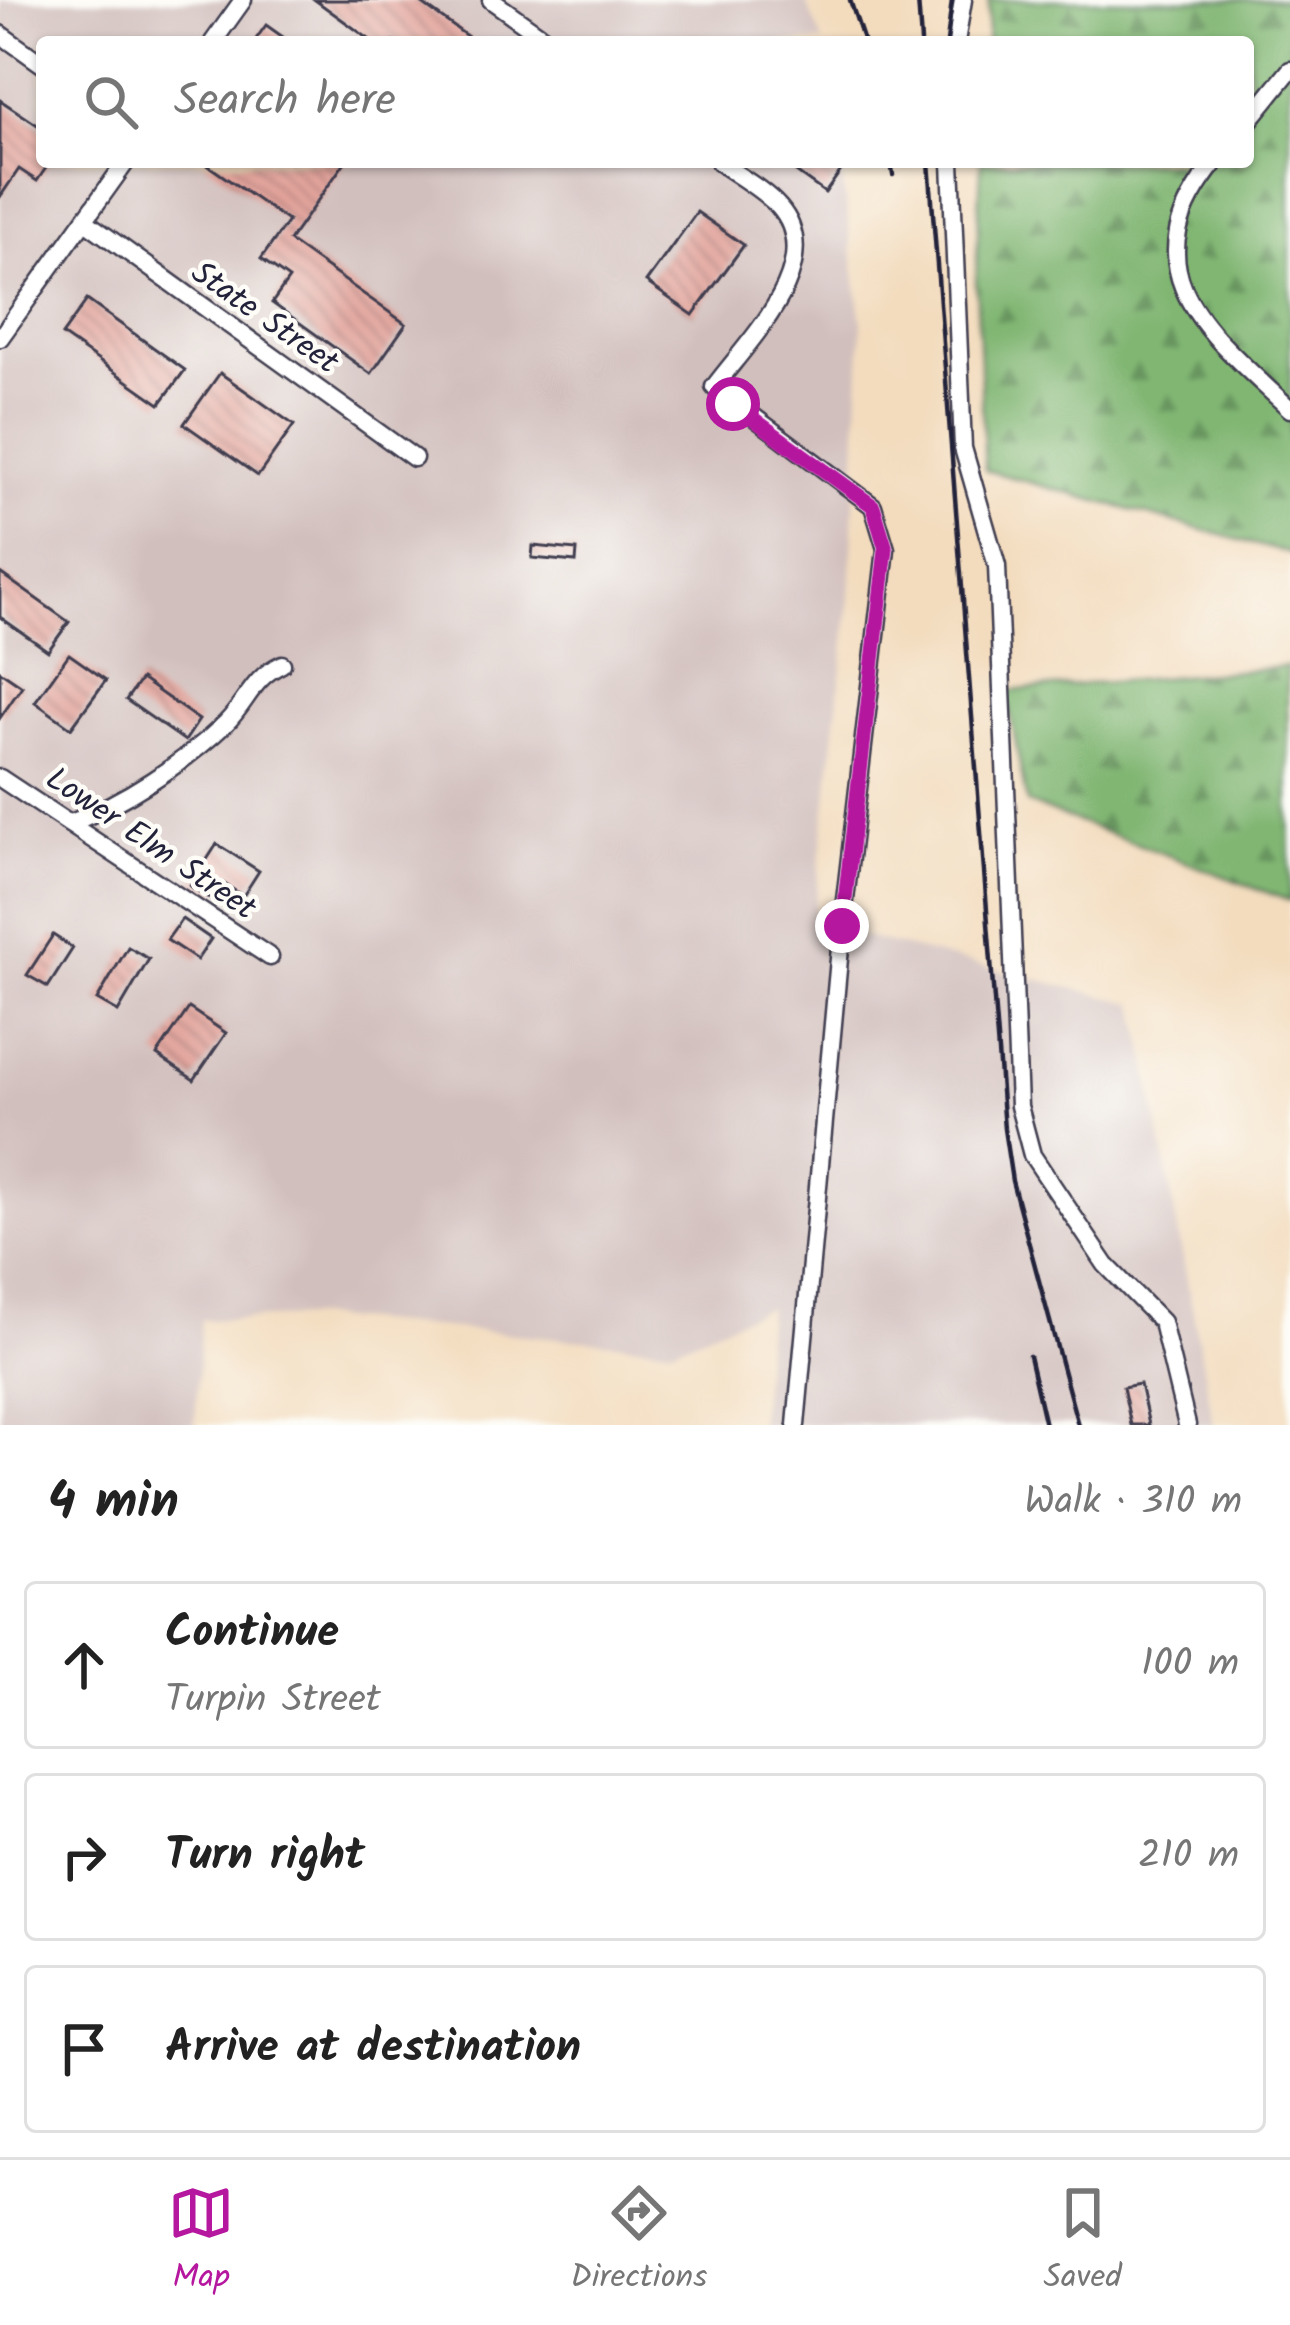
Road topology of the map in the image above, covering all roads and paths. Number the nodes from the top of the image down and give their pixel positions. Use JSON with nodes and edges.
{"nodes":[{"id":1,"x":243,"y":0,"type":"edge"},
{"id":2,"x":491,"y":0,"type":"edge"},
{"id":3,"x":963,"y":0,"type":"edge"},
{"id":4,"x":0,"y":34,"type":"edge"},
{"id":5,"x":217,"y":36,"type":"edge"},
{"id":6,"x":542,"y":36,"type":"edge"},
{"id":7,"x":957,"y":36,"type":"edge"},
{"id":8,"x":36,"y":60,"type":"edge"},
{"id":9,"x":1290,"y":70,"type":"edge"},
{"id":10,"x":1254,"y":115,"type":"edge"},
{"id":11,"x":122,"y":168,"type":"edge"},
{"id":12,"x":727,"y":168,"type":"edge"},
{"id":13,"x":951,"y":168,"type":"edge"},
{"id":14,"x":1210,"y":168,"type":"edge"},
{"id":15,"x":85,"y":221,"type":"junction"},
{"id":16,"x":0,"y":338,"type":"edge"},
{"id":17,"x":1290,"y":409,"type":"edge"},
{"id":18,"x":414,"y":458,"type":"dead end"},
{"id":19,"x":282,"y":664,"type":"dead end"},
{"id":20,"x":0,"y":778,"type":"edge"},
{"id":21,"x":69,"y":824,"type":"junction"},
{"id":22,"x":270,"y":957,"type":"dead end"},
{"id":23,"x":796,"y":1425,"type":"edge"},
{"id":24,"x":1187,"y":1425,"type":"edge"}],
"edges":[{"from":1,"to":5,"type":"street"},
{"from":2,"to":6,"type":"street"},
{"from":3,"to":7,"type":"street"},
{"from":4,"to":8,"type":"street"},
{"from":9,"to":10,"type":"street"},
{"from":11,"to":15,"type":"street"},
{"from":12,"to":23,"type":"street"},
{"from":13,"to":24,"type":"street"},
{"from":14,"to":17,"type":"street"},
{"from":15,"to":16,"type":"street"},
{"from":15,"to":18,"type":"street","name":"State Street"},
{"from":19,"to":21,"type":"street"},
{"from":20,"to":21,"type":"street","name":"Lower Elm Street"},
{"from":21,"to":22,"type":"street","name":"Lower Elm Street"}]}
